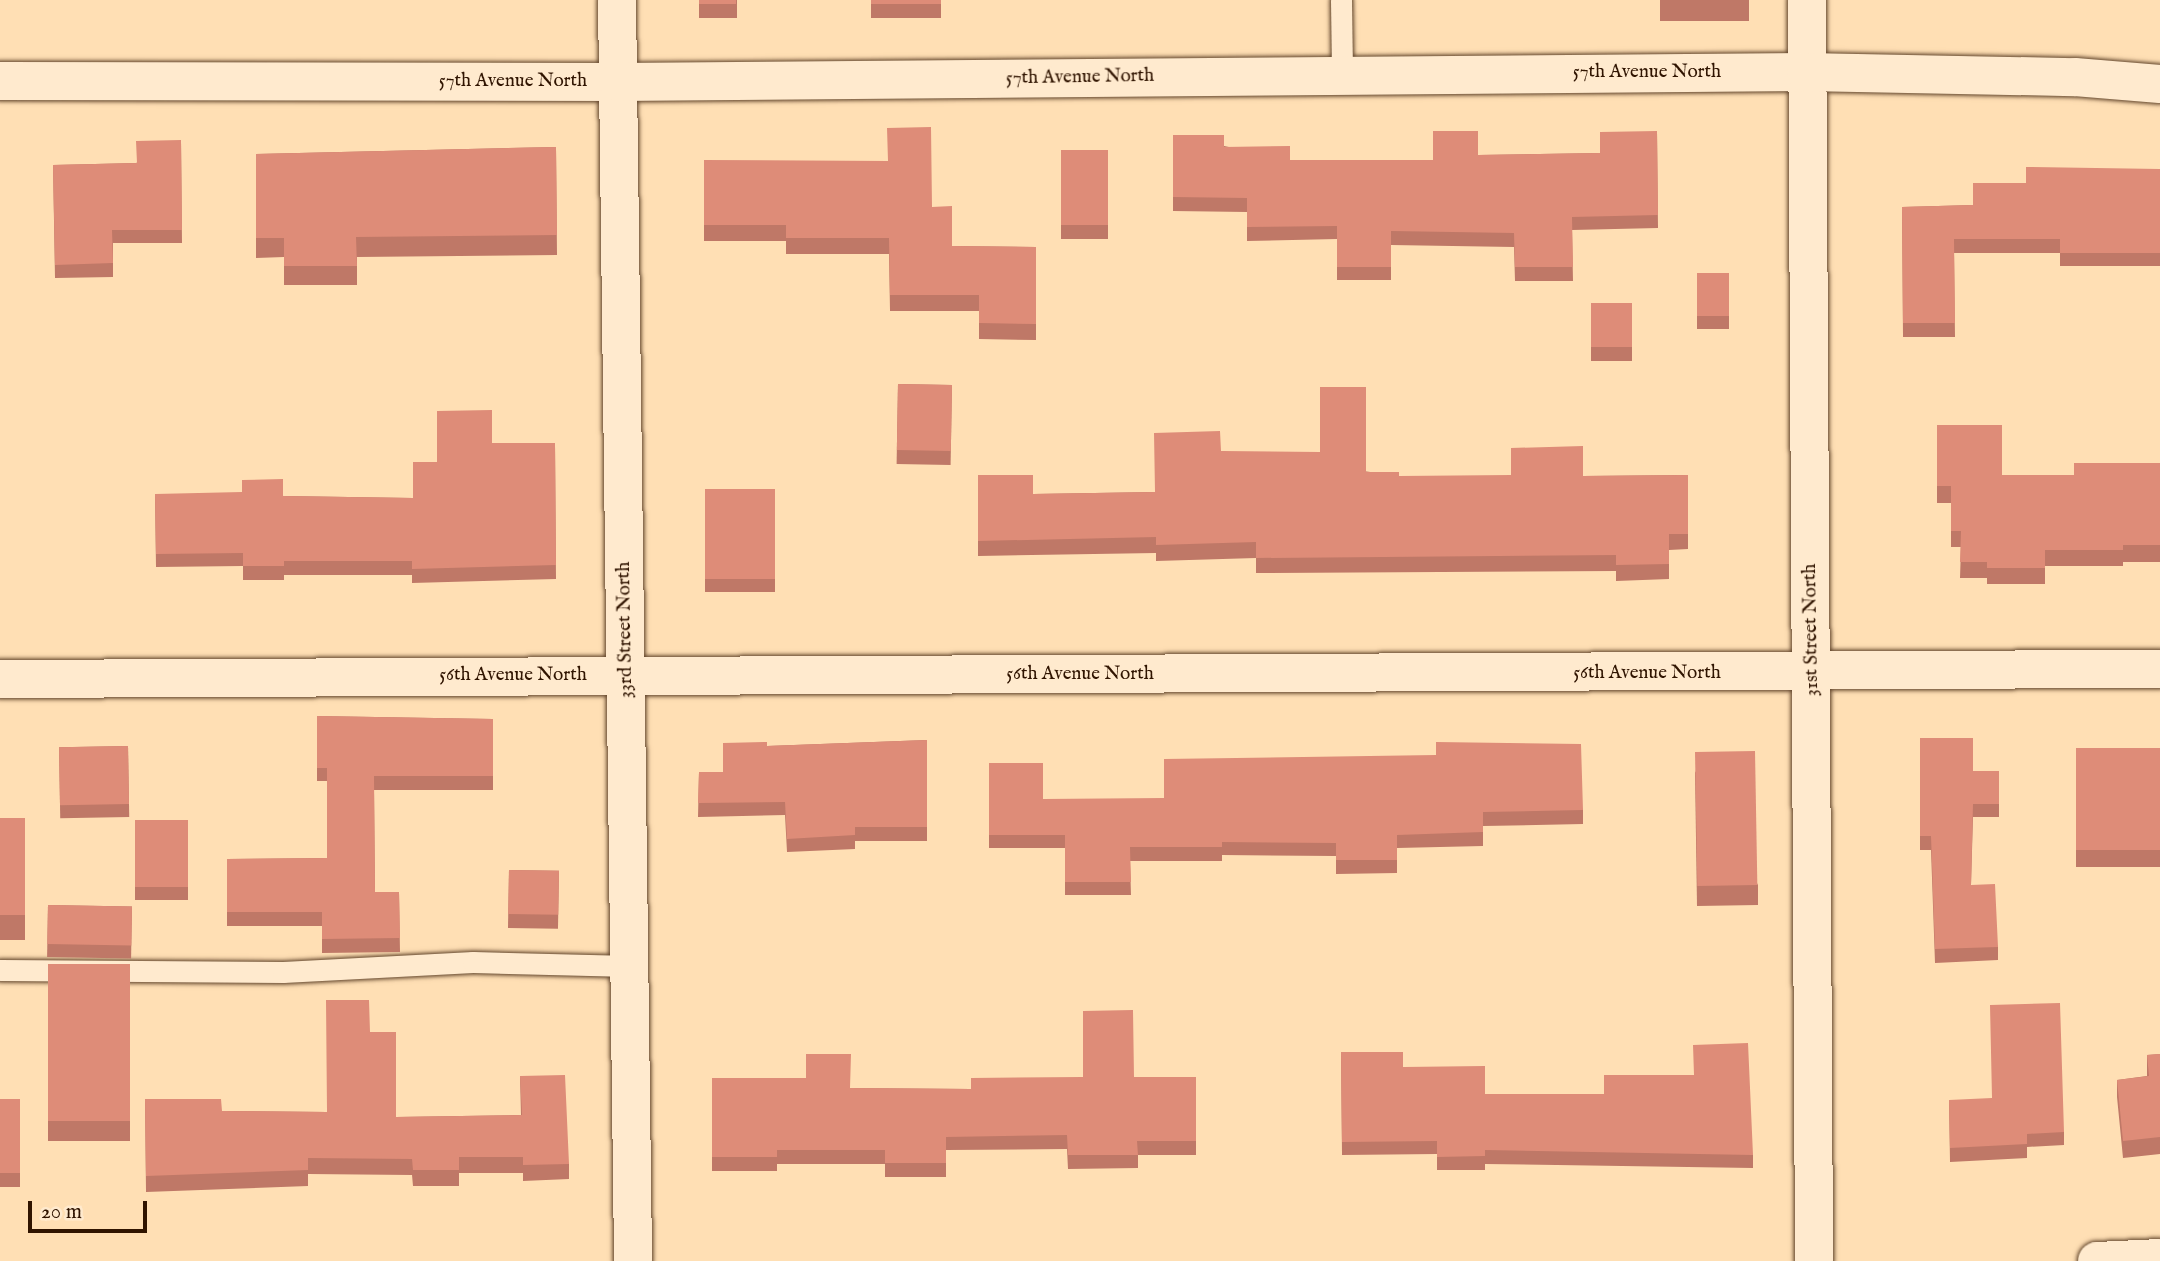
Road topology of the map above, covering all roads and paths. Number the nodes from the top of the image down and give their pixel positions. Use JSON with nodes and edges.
{"nodes":[{"id":1,"x":617,"y":0,"type":"edge"},
{"id":2,"x":1341,"y":0,"type":"edge"},
{"id":3,"x":1807,"y":0,"type":"edge"},
{"id":4,"x":1807,"y":72,"type":"junction"},
{"id":5,"x":1342,"y":75,"type":"junction"},
{"id":6,"x":0,"y":81,"type":"edge"},
{"id":7,"x":618,"y":82,"type":"junction"},
{"id":8,"x":2160,"y":84,"type":"edge"},
{"id":9,"x":2160,"y":669,"type":"edge"},
{"id":10,"x":1813,"y":674,"type":"junction"},
{"id":11,"x":627,"y":676,"type":"junction"},
{"id":12,"x":0,"y":679,"type":"edge"},
{"id":13,"x":630,"y":966,"type":"junction"},
{"id":14,"x":0,"y":970,"type":"edge"},
{"id":15,"x":2160,"y":1258,"type":"edge"},
{"id":16,"x":633,"y":1261,"type":"edge"},
{"id":17,"x":1814,"y":1261,"type":"edge"},
{"id":18,"x":2097,"y":1261,"type":"edge"}],
"edges":[{"from":1,"to":7,"type":"street","name":"33rd Street North"},
{"from":2,"to":5,"type":"lane"},
{"from":3,"to":4,"type":"street","name":"31st Street North"},
{"from":4,"to":5,"type":"street","name":"57th Avenue North"},
{"from":4,"to":8,"type":"street","name":"57th Avenue North"},
{"from":4,"to":10,"type":"street","name":"31st Street North"},
{"from":5,"to":7,"type":"street","name":"57th Avenue North"},
{"from":6,"to":7,"type":"street","name":"57th Avenue North"},
{"from":7,"to":11,"type":"street","name":"33rd Street North"},
{"from":9,"to":10,"type":"street","name":"56th Avenue North"},
{"from":10,"to":11,"type":"street","name":"56th Avenue North"},
{"from":10,"to":17,"type":"street","name":"31st Street North"},
{"from":11,"to":12,"type":"street","name":"56th Avenue North"},
{"from":11,"to":13,"type":"street","name":"33rd Street North"},
{"from":13,"to":14,"type":"lane"},
{"from":13,"to":16,"type":"street","name":"33rd Street North"},
{"from":15,"to":18,"type":"street"}]}
